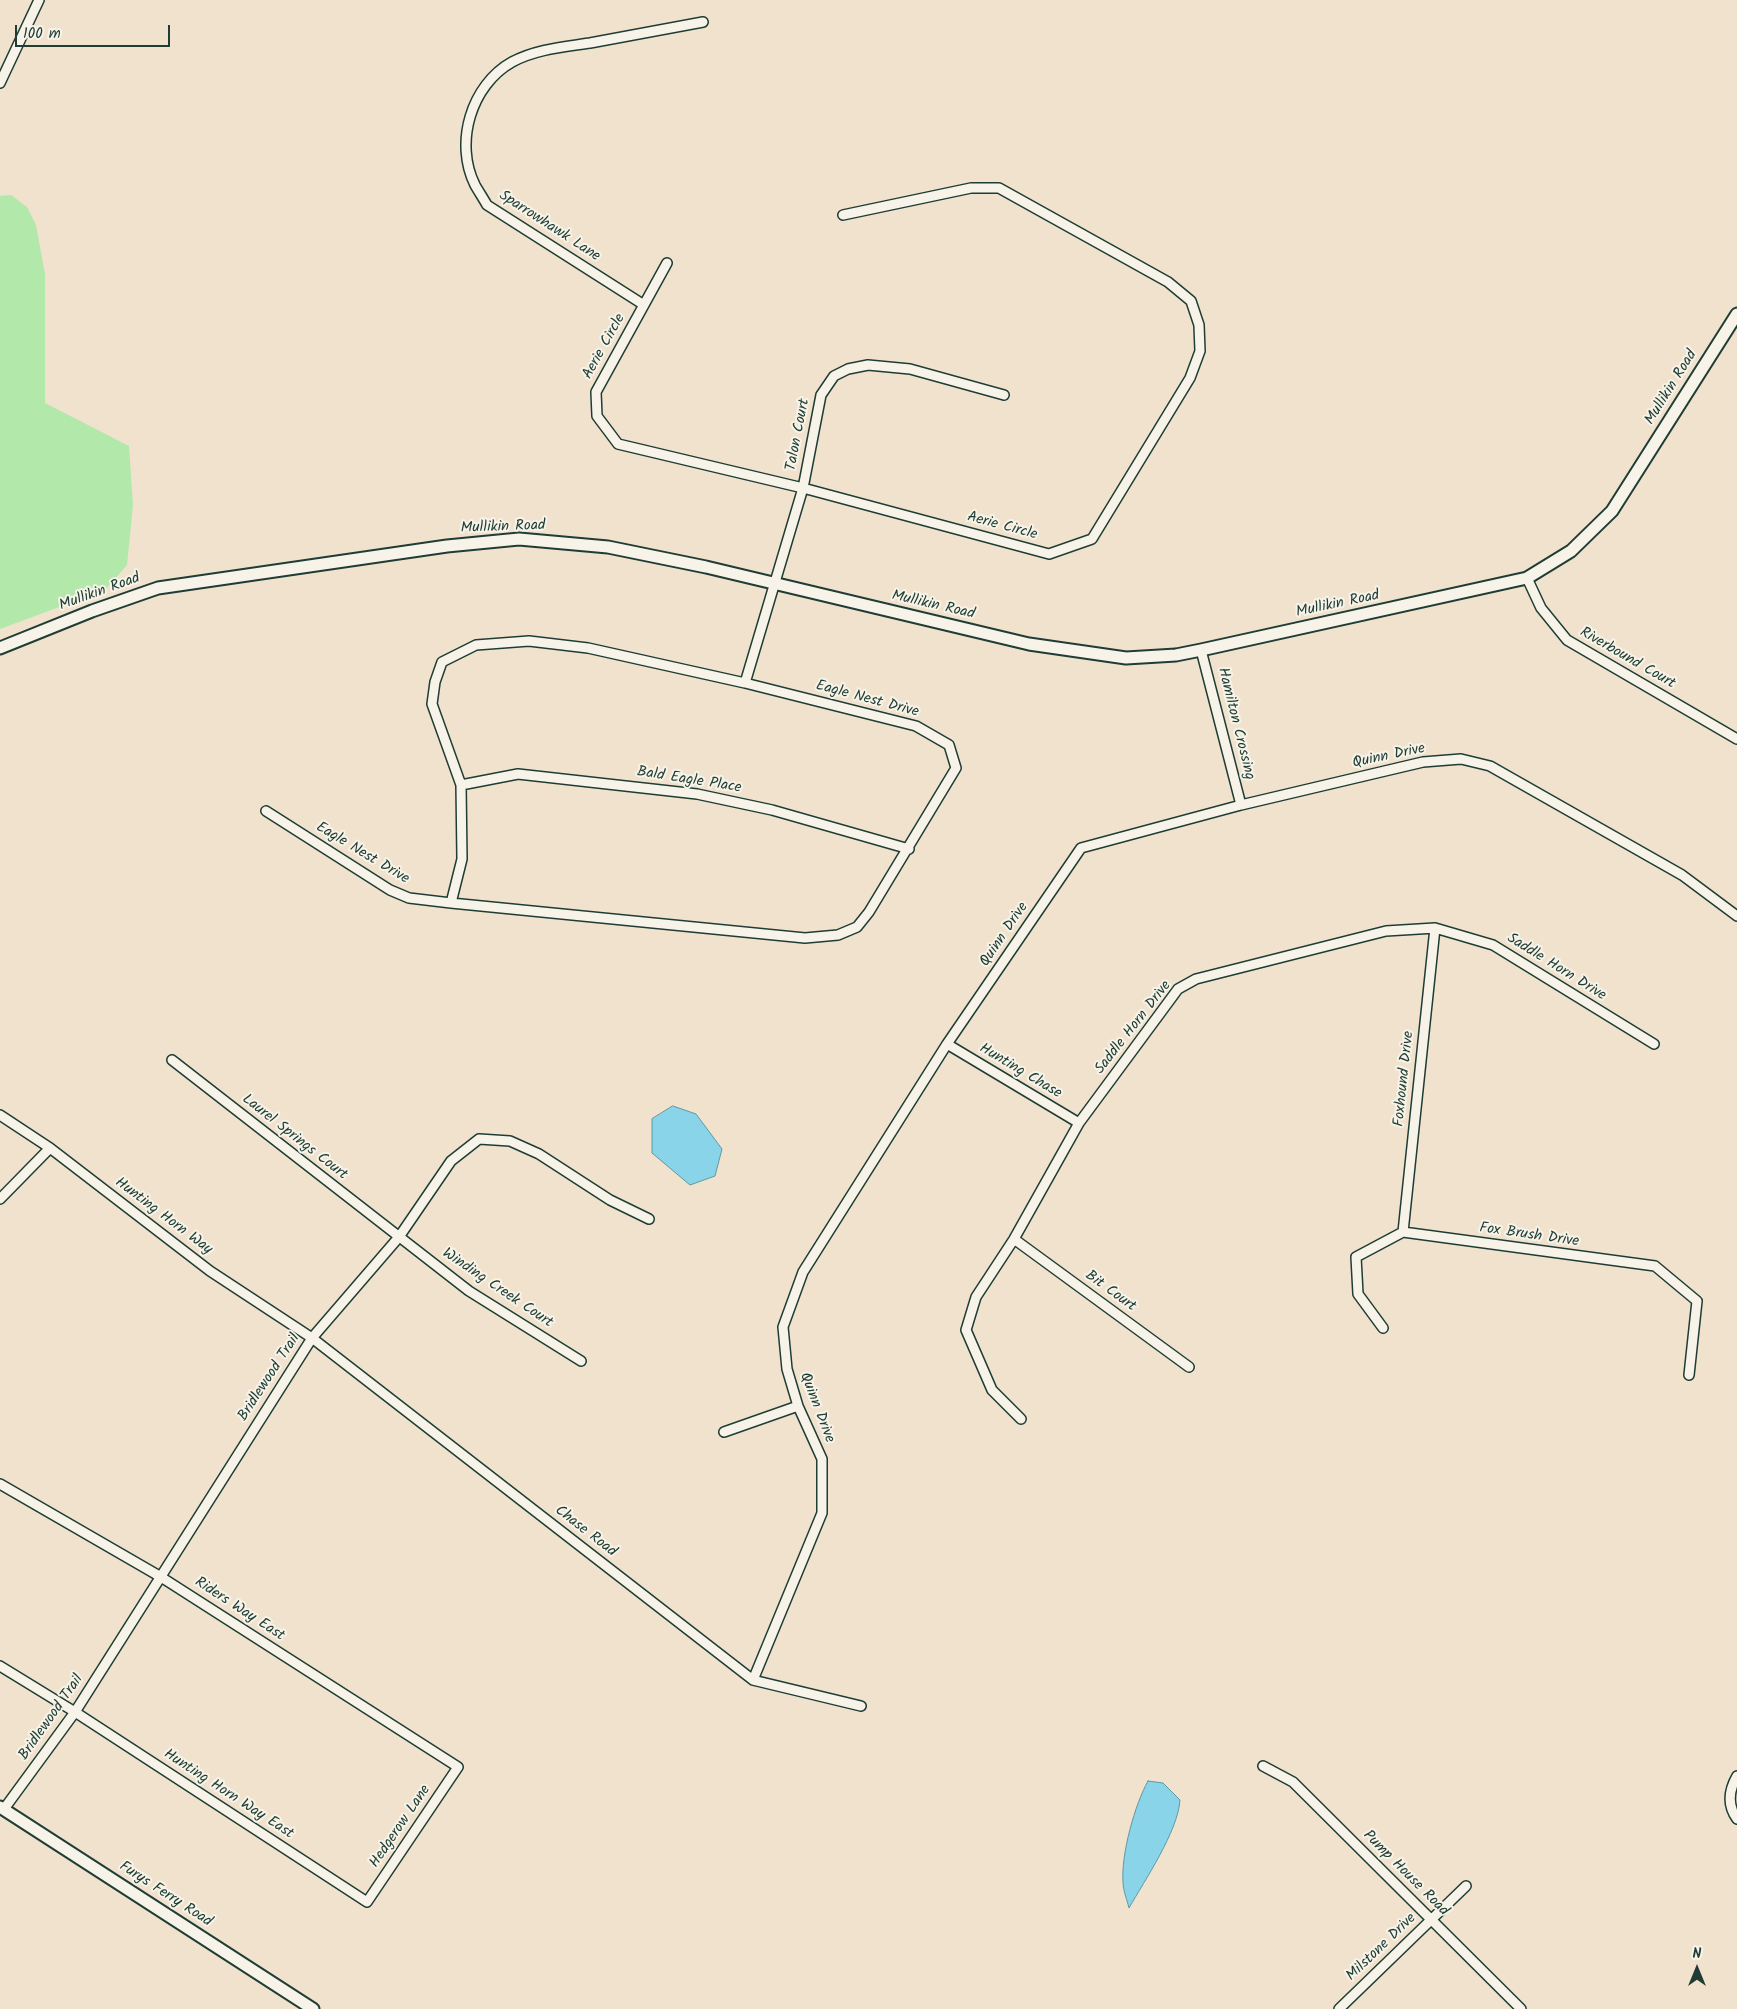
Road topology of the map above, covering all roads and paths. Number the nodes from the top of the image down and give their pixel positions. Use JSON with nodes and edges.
{"nodes":[{"id":1,"x":39,"y":0,"type":"edge"},
{"id":2,"x":703,"y":22,"type":"dead end"},
{"id":3,"x":0,"y":83,"type":"edge"},
{"id":4,"x":843,"y":215,"type":"dead end"},
{"id":5,"x":667,"y":263,"type":"dead end"},
{"id":6,"x":644,"y":305,"type":"junction"},
{"id":7,"x":1737,"y":314,"type":"edge"},
{"id":8,"x":1004,"y":395,"type":"dead end"},
{"id":9,"x":802,"y":488,"type":"junction"},
{"id":10,"x":1527,"y":578,"type":"junction"},
{"id":11,"x":775,"y":585,"type":"junction"},
{"id":12,"x":0,"y":648,"type":"edge"},
{"id":13,"x":1201,"y":650,"type":"junction"},
{"id":14,"x":746,"y":683,"type":"junction"},
{"id":15,"x":1737,"y":739,"type":"edge"},
{"id":16,"x":461,"y":785,"type":"junction"},
{"id":17,"x":1241,"y":805,"type":"junction"},
{"id":18,"x":266,"y":811,"type":"dead end"},
{"id":19,"x":909,"y":848,"type":"junction"},
{"id":20,"x":451,"y":903,"type":"junction"},
{"id":21,"x":1737,"y":916,"type":"edge"},
{"id":22,"x":1435,"y":928,"type":"junction"},
{"id":23,"x":947,"y":1044,"type":"junction"},
{"id":24,"x":1654,"y":1044,"type":"dead end"},
{"id":25,"x":172,"y":1060,"type":"dead end"},
{"id":26,"x":0,"y":1115,"type":"edge"},
{"id":27,"x":1079,"y":1123,"type":"junction"},
{"id":28,"x":50,"y":1148,"type":"junction"},
{"id":29,"x":0,"y":1199,"type":"edge"},
{"id":30,"x":649,"y":1219,"type":"dead end"},
{"id":31,"x":1403,"y":1232,"type":"junction"},
{"id":32,"x":399,"y":1237,"type":"junction"},
{"id":33,"x":1014,"y":1239,"type":"junction"},
{"id":34,"x":1383,"y":1328,"type":"dead end"},
{"id":35,"x":312,"y":1338,"type":"junction"},
{"id":36,"x":581,"y":1361,"type":"dead end"},
{"id":37,"x":1189,"y":1367,"type":"dead end"},
{"id":38,"x":1689,"y":1375,"type":"dead end"},
{"id":39,"x":798,"y":1406,"type":"junction"},
{"id":40,"x":1021,"y":1419,"type":"dead end"},
{"id":41,"x":724,"y":1432,"type":"dead end"},
{"id":42,"x":0,"y":1484,"type":"edge"},
{"id":43,"x":161,"y":1577,"type":"junction"},
{"id":44,"x":0,"y":1666,"type":"edge"},
{"id":45,"x":753,"y":1680,"type":"junction"},
{"id":46,"x":861,"y":1706,"type":"dead end"},
{"id":47,"x":75,"y":1712,"type":"junction"},
{"id":48,"x":1263,"y":1766,"type":"dead end"},
{"id":49,"x":458,"y":1767,"type":"joint"},
{"id":50,"x":1737,"y":1776,"type":"edge"},
{"id":51,"x":2,"y":1808,"type":"edge"},
{"id":52,"x":1737,"y":1819,"type":"edge"},
{"id":53,"x":1466,"y":1886,"type":"dead end"},
{"id":54,"x":367,"y":1902,"type":"joint"},
{"id":55,"x":1431,"y":1920,"type":"junction"},
{"id":56,"x":313,"y":2009,"type":"edge"},
{"id":57,"x":1339,"y":2009,"type":"edge"},
{"id":58,"x":1520,"y":2009,"type":"edge"}],
"edges":[{"from":1,"to":3,"type":"street"},
{"from":2,"to":6,"type":"street","name":"Sparrowhawk Lane"},
{"from":4,"to":9,"type":"street","name":"Aerie Circle"},
{"from":5,"to":6,"type":"street","name":"Aerie Circle"},
{"from":6,"to":9,"type":"street","name":"Aerie Circle"},
{"from":7,"to":10,"type":"street","name":"Mullikin Road"},
{"from":8,"to":9,"type":"street","name":"Talon Court"},
{"from":9,"to":11,"type":"street","name":"Talon Court"},
{"from":10,"to":13,"type":"street","name":"Mullikin Road"},
{"from":10,"to":15,"type":"street","name":"Riverbound Court"},
{"from":11,"to":12,"type":"street","name":"Mullikin Road"},
{"from":11,"to":13,"type":"street","name":"Mullikin Road"},
{"from":11,"to":14,"type":"street","name":"Talon Court"},
{"from":13,"to":17,"type":"street","name":"Hamilton Crossing"},
{"from":14,"to":16,"type":"street","name":"Eagle Nest Drive"},
{"from":14,"to":19,"type":"street","name":"Eagle Nest Drive"},
{"from":16,"to":19,"type":"street","name":"Bald Eagle Place"},
{"from":16,"to":20,"type":"street","name":"Eagle Nest Drive"},
{"from":17,"to":21,"type":"street","name":"Quinn Drive"},
{"from":17,"to":23,"type":"street","name":"Quinn Drive"},
{"from":18,"to":20,"type":"street","name":"Eagle Nest Drive"},
{"from":19,"to":20,"type":"street","name":"Eagle Nest Drive"},
{"from":22,"to":24,"type":"street","name":"Saddle Horn Drive"},
{"from":22,"to":27,"type":"street","name":"Saddle Horn Drive"},
{"from":22,"to":31,"type":"street","name":"Foxhound Drive"},
{"from":23,"to":27,"type":"street","name":"Hunting Chase"},
{"from":23,"to":39,"type":"street","name":"Quinn Drive"},
{"from":25,"to":32,"type":"street","name":"Laurel Springs Court"},
{"from":26,"to":28,"type":"street","name":"Hunting Horn Way"},
{"from":27,"to":33,"type":"street","name":"Saddle Horn Drive"},
{"from":28,"to":29,"type":"street"},
{"from":28,"to":35,"type":"street","name":"Hunting Horn Way"},
{"from":30,"to":32,"type":"street","name":"Bridlewood Trail"},
{"from":31,"to":34,"type":"street"},
{"from":31,"to":38,"type":"street","name":"Fox Brush Drive"},
{"from":32,"to":35,"type":"street","name":"Bridlewood Trail"},
{"from":32,"to":36,"type":"street","name":"Winding Creek Court"},
{"from":33,"to":37,"type":"street","name":"Bit Court"},
{"from":33,"to":40,"type":"street","name":"Saddle Horn Drive"},
{"from":35,"to":43,"type":"street","name":"Bridlewood Trail"},
{"from":35,"to":45,"type":"street","name":"Chase Road"},
{"from":39,"to":41,"type":"street"},
{"from":39,"to":45,"type":"street","name":"Quinn Drive"},
{"from":42,"to":43,"type":"street","name":"Riders Way East"},
{"from":43,"to":47,"type":"street","name":"Bridlewood Trail"},
{"from":43,"to":49,"type":"street","name":"Riders Way East"},
{"from":44,"to":47,"type":"street","name":"Hunting Horn Way East"},
{"from":45,"to":46,"type":"street","name":"Chase Road"},
{"from":47,"to":51,"type":"street","name":"Bridlewood Trail"},
{"from":47,"to":54,"type":"street","name":"Hunting Horn Way East"},
{"from":48,"to":55,"type":"street","name":"Pump House Road"},
{"from":49,"to":54,"type":"street","name":"Hedgerow Lane"},
{"from":50,"to":52,"type":"street"},
{"from":51,"to":56,"type":"street","name":"Furys Ferry Road"},
{"from":53,"to":55,"type":"street","name":"Milstone Drive"},
{"from":55,"to":57,"type":"street","name":"Milstone Drive"},
{"from":55,"to":58,"type":"street","name":"Pump House Road"}]}
